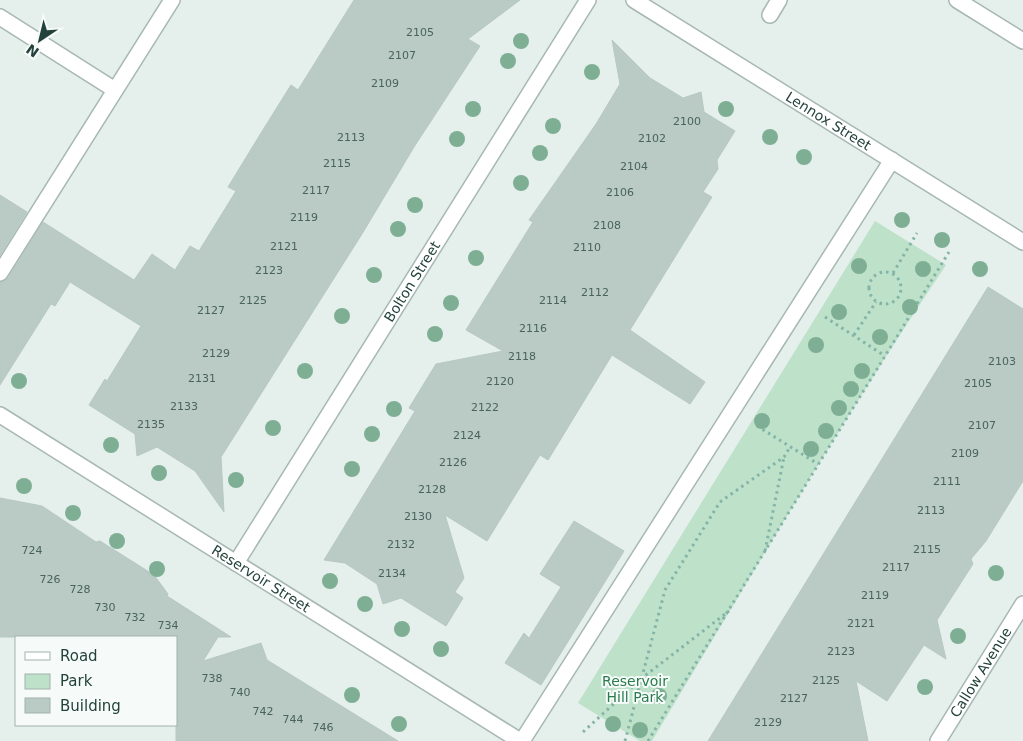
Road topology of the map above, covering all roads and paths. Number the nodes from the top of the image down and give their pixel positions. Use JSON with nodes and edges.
{"nodes":[{"id":1,"x":172,"y":0,"type":"edge"},
{"id":2,"x":588,"y":0,"type":"edge"},
{"id":3,"x":634,"y":0,"type":"edge"},
{"id":4,"x":779,"y":0,"type":"edge"},
{"id":5,"x":958,"y":0,"type":"edge"},
{"id":6,"x":770,"y":15,"type":"dead end"},
{"id":7,"x":0,"y":17,"type":"edge"},
{"id":8,"x":1023,"y":41,"type":"edge"},
{"id":9,"x":115,"y":90,"type":"junction"},
{"id":10,"x":892,"y":160,"type":"junction"},
{"id":11,"x":917,"y":233,"type":"dead end"},
{"id":12,"x":1023,"y":242,"type":"edge"},
{"id":13,"x":949,"y":252,"type":"dead end"},
{"id":14,"x":0,"y":273,"type":"edge"},
{"id":15,"x":893,"y":273,"type":"junction"},
{"id":16,"x":801,"y":302,"type":"junction"},
{"id":17,"x":876,"y":302,"type":"junction"},
{"id":18,"x":854,"y":335,"type":"junction"},
{"id":19,"x":885,"y":356,"type":"junction"},
{"id":20,"x":732,"y":410,"type":"junction"},
{"id":21,"x":0,"y":415,"type":"edge"},
{"id":22,"x":790,"y":447,"type":"junction"},
{"id":23,"x":784,"y":457,"type":"junction"},
{"id":24,"x":818,"y":464,"type":"junction"},
{"id":25,"x":764,"y":554,"type":"junction"},
{"id":26,"x":236,"y":563,"type":"junction"},
{"id":27,"x":1023,"y":604,"type":"edge"},
{"id":28,"x":731,"y":609,"type":"junction"},
{"id":29,"x":642,"y":678,"type":"junction"},
{"id":30,"x":583,"y":732,"type":"dead end"},
{"id":31,"x":521,"y":741,"type":"edge"},
{"id":32,"x":625,"y":741,"type":"edge"},
{"id":33,"x":648,"y":741,"type":"edge"},
{"id":34,"x":938,"y":741,"type":"edge"}],
"edges":[{"from":1,"to":9,"type":"street"},
{"from":2,"to":26,"type":"street","name":"Bolton Street"},
{"from":3,"to":10,"type":"street","name":"Lennox Street"},
{"from":4,"to":6,"type":"street"},
{"from":5,"to":8,"type":"street"},
{"from":7,"to":9,"type":"street"},
{"from":9,"to":14,"type":"street"},
{"from":10,"to":12,"type":"street","name":"Lennox Street"},
{"from":10,"to":16,"type":"street"},
{"from":11,"to":15,"type":"path"},
{"from":13,"to":19,"type":"path"},
{"from":15,"to":17,"type":"path"},
{"from":15,"to":17,"type":"path"},
{"from":16,"to":18,"type":"path"},
{"from":16,"to":20,"type":"street"},
{"from":17,"to":18,"type":"path"},
{"from":18,"to":19,"type":"path"},
{"from":19,"to":24,"type":"path"},
{"from":20,"to":22,"type":"path"},
{"from":20,"to":31,"type":"street"},
{"from":21,"to":26,"type":"street","name":"Reservoir Street"},
{"from":22,"to":23,"type":"path"},
{"from":22,"to":24,"type":"path"},
{"from":23,"to":25,"type":"path"},
{"from":23,"to":29,"type":"path"},
{"from":24,"to":25,"type":"path"},
{"from":25,"to":28,"type":"path"},
{"from":26,"to":31,"type":"street","name":"Reservoir Street"},
{"from":27,"to":34,"type":"street","name":"Callow Avenue"},
{"from":28,"to":29,"type":"path"},
{"from":28,"to":33,"type":"path"},
{"from":29,"to":30,"type":"path"},
{"from":29,"to":32,"type":"path"}]}
